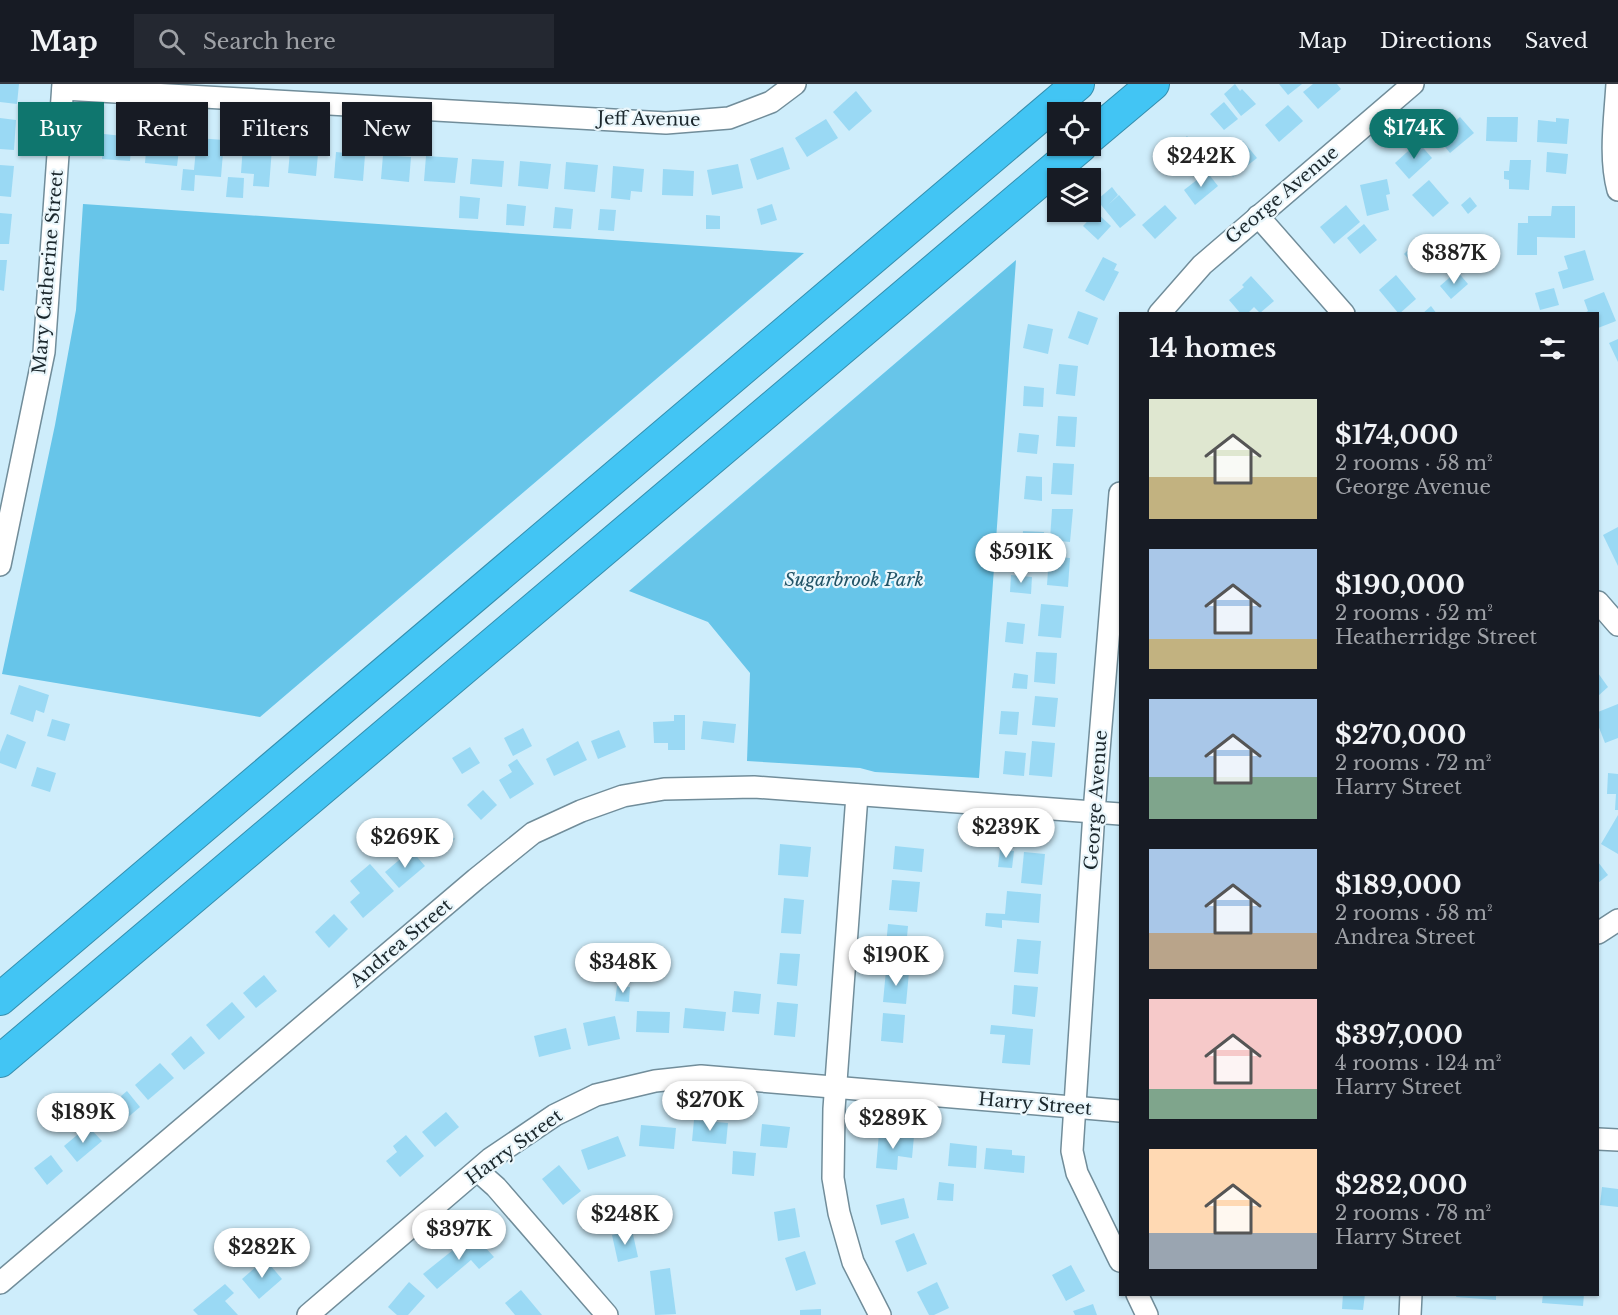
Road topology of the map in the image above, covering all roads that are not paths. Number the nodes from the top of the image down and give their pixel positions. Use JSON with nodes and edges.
{"nodes":[{"id":1,"x":795,"y":84,"type":"edge"},
{"id":2,"x":1078,"y":84,"type":"edge"},
{"id":3,"x":1153,"y":84,"type":"edge"},
{"id":4,"x":1413,"y":84,"type":"edge"},
{"id":5,"x":1617,"y":84,"type":"edge"},
{"id":6,"x":63,"y":87,"type":"edge"},
{"id":7,"x":1101,"y":128,"type":"edge"},
{"id":8,"x":1069,"y":156,"type":"edge"},
{"id":9,"x":1618,"y":190,"type":"edge"},
{"id":10,"x":1258,"y":216,"type":"junction"},
{"id":11,"x":1161,"y":312,"type":"edge"},
{"id":12,"x":1342,"y":312,"type":"edge"},
{"id":13,"x":1119,"y":505,"type":"edge"},
{"id":14,"x":0,"y":565,"type":"edge"},
{"id":15,"x":1599,"y":603,"type":"edge"},
{"id":16,"x":1618,"y":626,"type":"edge"},
{"id":17,"x":857,"y":795,"type":"junction"},
{"id":18,"x":1094,"y":812,"type":"junction"},
{"id":19,"x":1119,"y":814,"type":"edge"},
{"id":20,"x":1618,"y":920,"type":"edge"},
{"id":21,"x":1599,"y":932,"type":"edge"},
{"id":22,"x":0,"y":999,"type":"edge"},
{"id":23,"x":0,"y":1061,"type":"edge"},
{"id":24,"x":836,"y":1086,"type":"junction"},
{"id":25,"x":1075,"y":1107,"type":"junction"},
{"id":26,"x":1119,"y":1111,"type":"edge"},
{"id":27,"x":1599,"y":1139,"type":"edge"},
{"id":28,"x":1618,"y":1140,"type":"edge"},
{"id":29,"x":478,"y":1171,"type":"junction"},
{"id":30,"x":1119,"y":1259,"type":"edge"},
{"id":31,"x":0,"y":1283,"type":"edge"},
{"id":32,"x":1138,"y":1296,"type":"edge"},
{"id":33,"x":1411,"y":1296,"type":"edge"},
{"id":34,"x":308,"y":1315,"type":"edge"},
{"id":35,"x":607,"y":1315,"type":"edge"},
{"id":36,"x":880,"y":1315,"type":"edge"},
{"id":37,"x":1148,"y":1315,"type":"edge"},
{"id":38,"x":1410,"y":1315,"type":"edge"}],
"edges":[{"from":1,"to":6,"type":"street","name":"Jeff Avenue"},
{"from":2,"to":22,"type":"highway"},
{"from":3,"to":7,"type":"highway"},
{"from":4,"to":10,"type":"street","name":"George Avenue"},
{"from":5,"to":9,"type":"street"},
{"from":6,"to":14,"type":"street","name":"Mary Catherine Street"},
{"from":8,"to":23,"type":"highway"},
{"from":10,"to":11,"type":"street","name":"George Avenue"},
{"from":10,"to":12,"type":"street"},
{"from":13,"to":18,"type":"street","name":"George Avenue"},
{"from":15,"to":16,"type":"street"},
{"from":17,"to":18,"type":"street","name":"Andrea Street"},
{"from":17,"to":24,"type":"street"},
{"from":17,"to":31,"type":"street","name":"Andrea Street"},
{"from":18,"to":19,"type":"street","name":"Andrea Street"},
{"from":18,"to":25,"type":"street","name":"George Avenue"},
{"from":20,"to":21,"type":"street"},
{"from":24,"to":25,"type":"street","name":"Harry Street"},
{"from":24,"to":29,"type":"street","name":"Harry Street"},
{"from":24,"to":36,"type":"street"},
{"from":25,"to":26,"type":"street","name":"Harry Street"},
{"from":25,"to":30,"type":"street","name":"George Avenue"},
{"from":27,"to":28,"type":"street"},
{"from":29,"to":34,"type":"street","name":"Harry Street"},
{"from":29,"to":35,"type":"street"},
{"from":32,"to":37,"type":"street"},
{"from":33,"to":38,"type":"street"}]}
